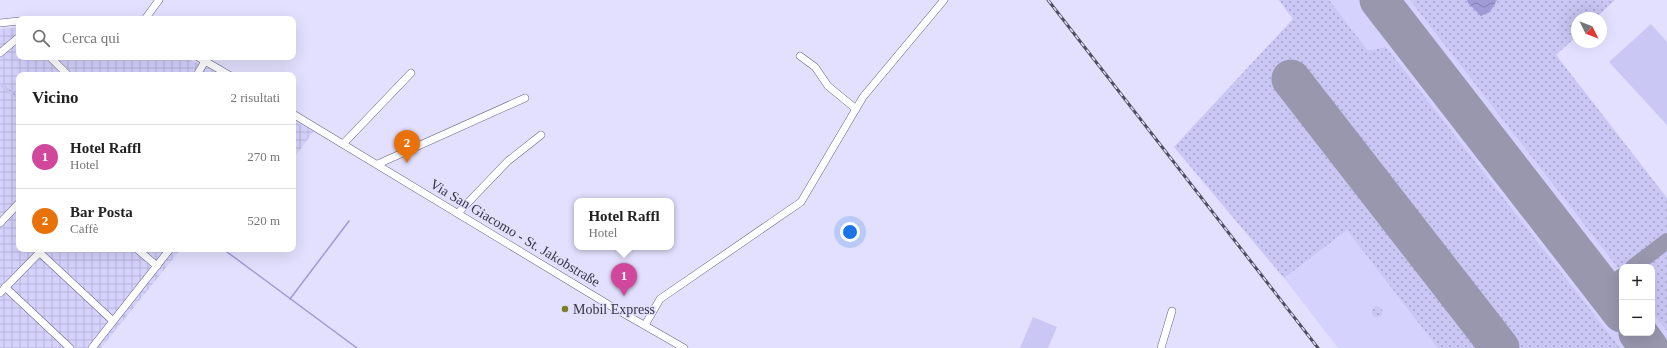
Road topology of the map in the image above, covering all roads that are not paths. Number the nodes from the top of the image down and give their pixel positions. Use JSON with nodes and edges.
{"nodes":[{"id":1,"x":159,"y":0,"type":"edge"},
{"id":2,"x":944,"y":0,"type":"edge"},
{"id":3,"x":147,"y":16,"type":"edge"},
{"id":4,"x":16,"y":21,"type":"edge"},
{"id":5,"x":0,"y":22,"type":"edge"},
{"id":6,"x":16,"y":40,"type":"edge"},
{"id":7,"x":0,"y":53,"type":"edge"},
{"id":8,"x":800,"y":56,"type":"dead end"},
{"id":9,"x":53,"y":60,"type":"edge"},
{"id":10,"x":205,"y":61,"type":"joint"},
{"id":11,"x":65,"y":72,"type":"edge"},
{"id":12,"x":199,"y":72,"type":"edge"},
{"id":13,"x":224,"y":72,"type":"edge"},
{"id":14,"x":411,"y":73,"type":"dead end"},
{"id":15,"x":525,"y":98,"type":"dead end"},
{"id":16,"x":856,"y":110,"type":"junction"},
{"id":17,"x":296,"y":116,"type":"edge"},
{"id":18,"x":541,"y":135,"type":"dead end"},
{"id":19,"x":344,"y":143,"type":"junction"},
{"id":20,"x":378,"y":164,"type":"junction"},
{"id":21,"x":16,"y":206,"type":"edge"},
{"id":22,"x":458,"y":213,"type":"junction"},
{"id":23,"x":0,"y":223,"type":"edge"},
{"id":24,"x":40,"y":252,"type":"edge"},
{"id":25,"x":42,"y":252,"type":"edge"},
{"id":26,"x":141,"y":252,"type":"edge"},
{"id":27,"x":168,"y":252,"type":"edge"},
{"id":28,"x":158,"y":266,"type":"junction"},
{"id":29,"x":3,"y":290,"type":"edge"},
{"id":30,"x":1172,"y":311,"type":"dead end"},
{"id":31,"x":113,"y":321,"type":"junction"},
{"id":32,"x":646,"y":325,"type":"junction"},
{"id":33,"x":70,"y":348,"type":"edge"},
{"id":34,"x":92,"y":348,"type":"edge"},
{"id":35,"x":684,"y":348,"type":"edge"},
{"id":36,"x":1161,"y":348,"type":"edge"}],
"edges":[{"from":1,"to":3,"type":"street"},
{"from":2,"to":16,"type":"street"},
{"from":4,"to":5,"type":"street"},
{"from":6,"to":7,"type":"street"},
{"from":8,"to":16,"type":"street"},
{"from":9,"to":11,"type":"street"},
{"from":10,"to":12,"type":"street"},
{"from":10,"to":13,"type":"street"},
{"from":14,"to":19,"type":"street"},
{"from":15,"to":20,"type":"street"},
{"from":16,"to":32,"type":"street"},
{"from":17,"to":19,"type":"street","name":"Via San Giacomo - St. Jakobstraße"},
{"from":18,"to":22,"type":"street"},
{"from":19,"to":20,"type":"street","name":"Via San Giacomo - St. Jakobstraße"},
{"from":20,"to":22,"type":"street","name":"Via San Giacomo - St. Jakobstraße"},
{"from":21,"to":23,"type":"street"},
{"from":22,"to":32,"type":"street","name":"Via San Giacomo - St. Jakobstraße"},
{"from":24,"to":29,"type":"street"},
{"from":25,"to":31,"type":"street"},
{"from":26,"to":28,"type":"street"},
{"from":27,"to":28,"type":"street"},
{"from":28,"to":31,"type":"street"},
{"from":29,"to":33,"type":"street"},
{"from":30,"to":36,"type":"street"},
{"from":31,"to":34,"type":"street"},
{"from":32,"to":35,"type":"street","name":"Via San Giacomo - St. Jakobstraße"}]}
